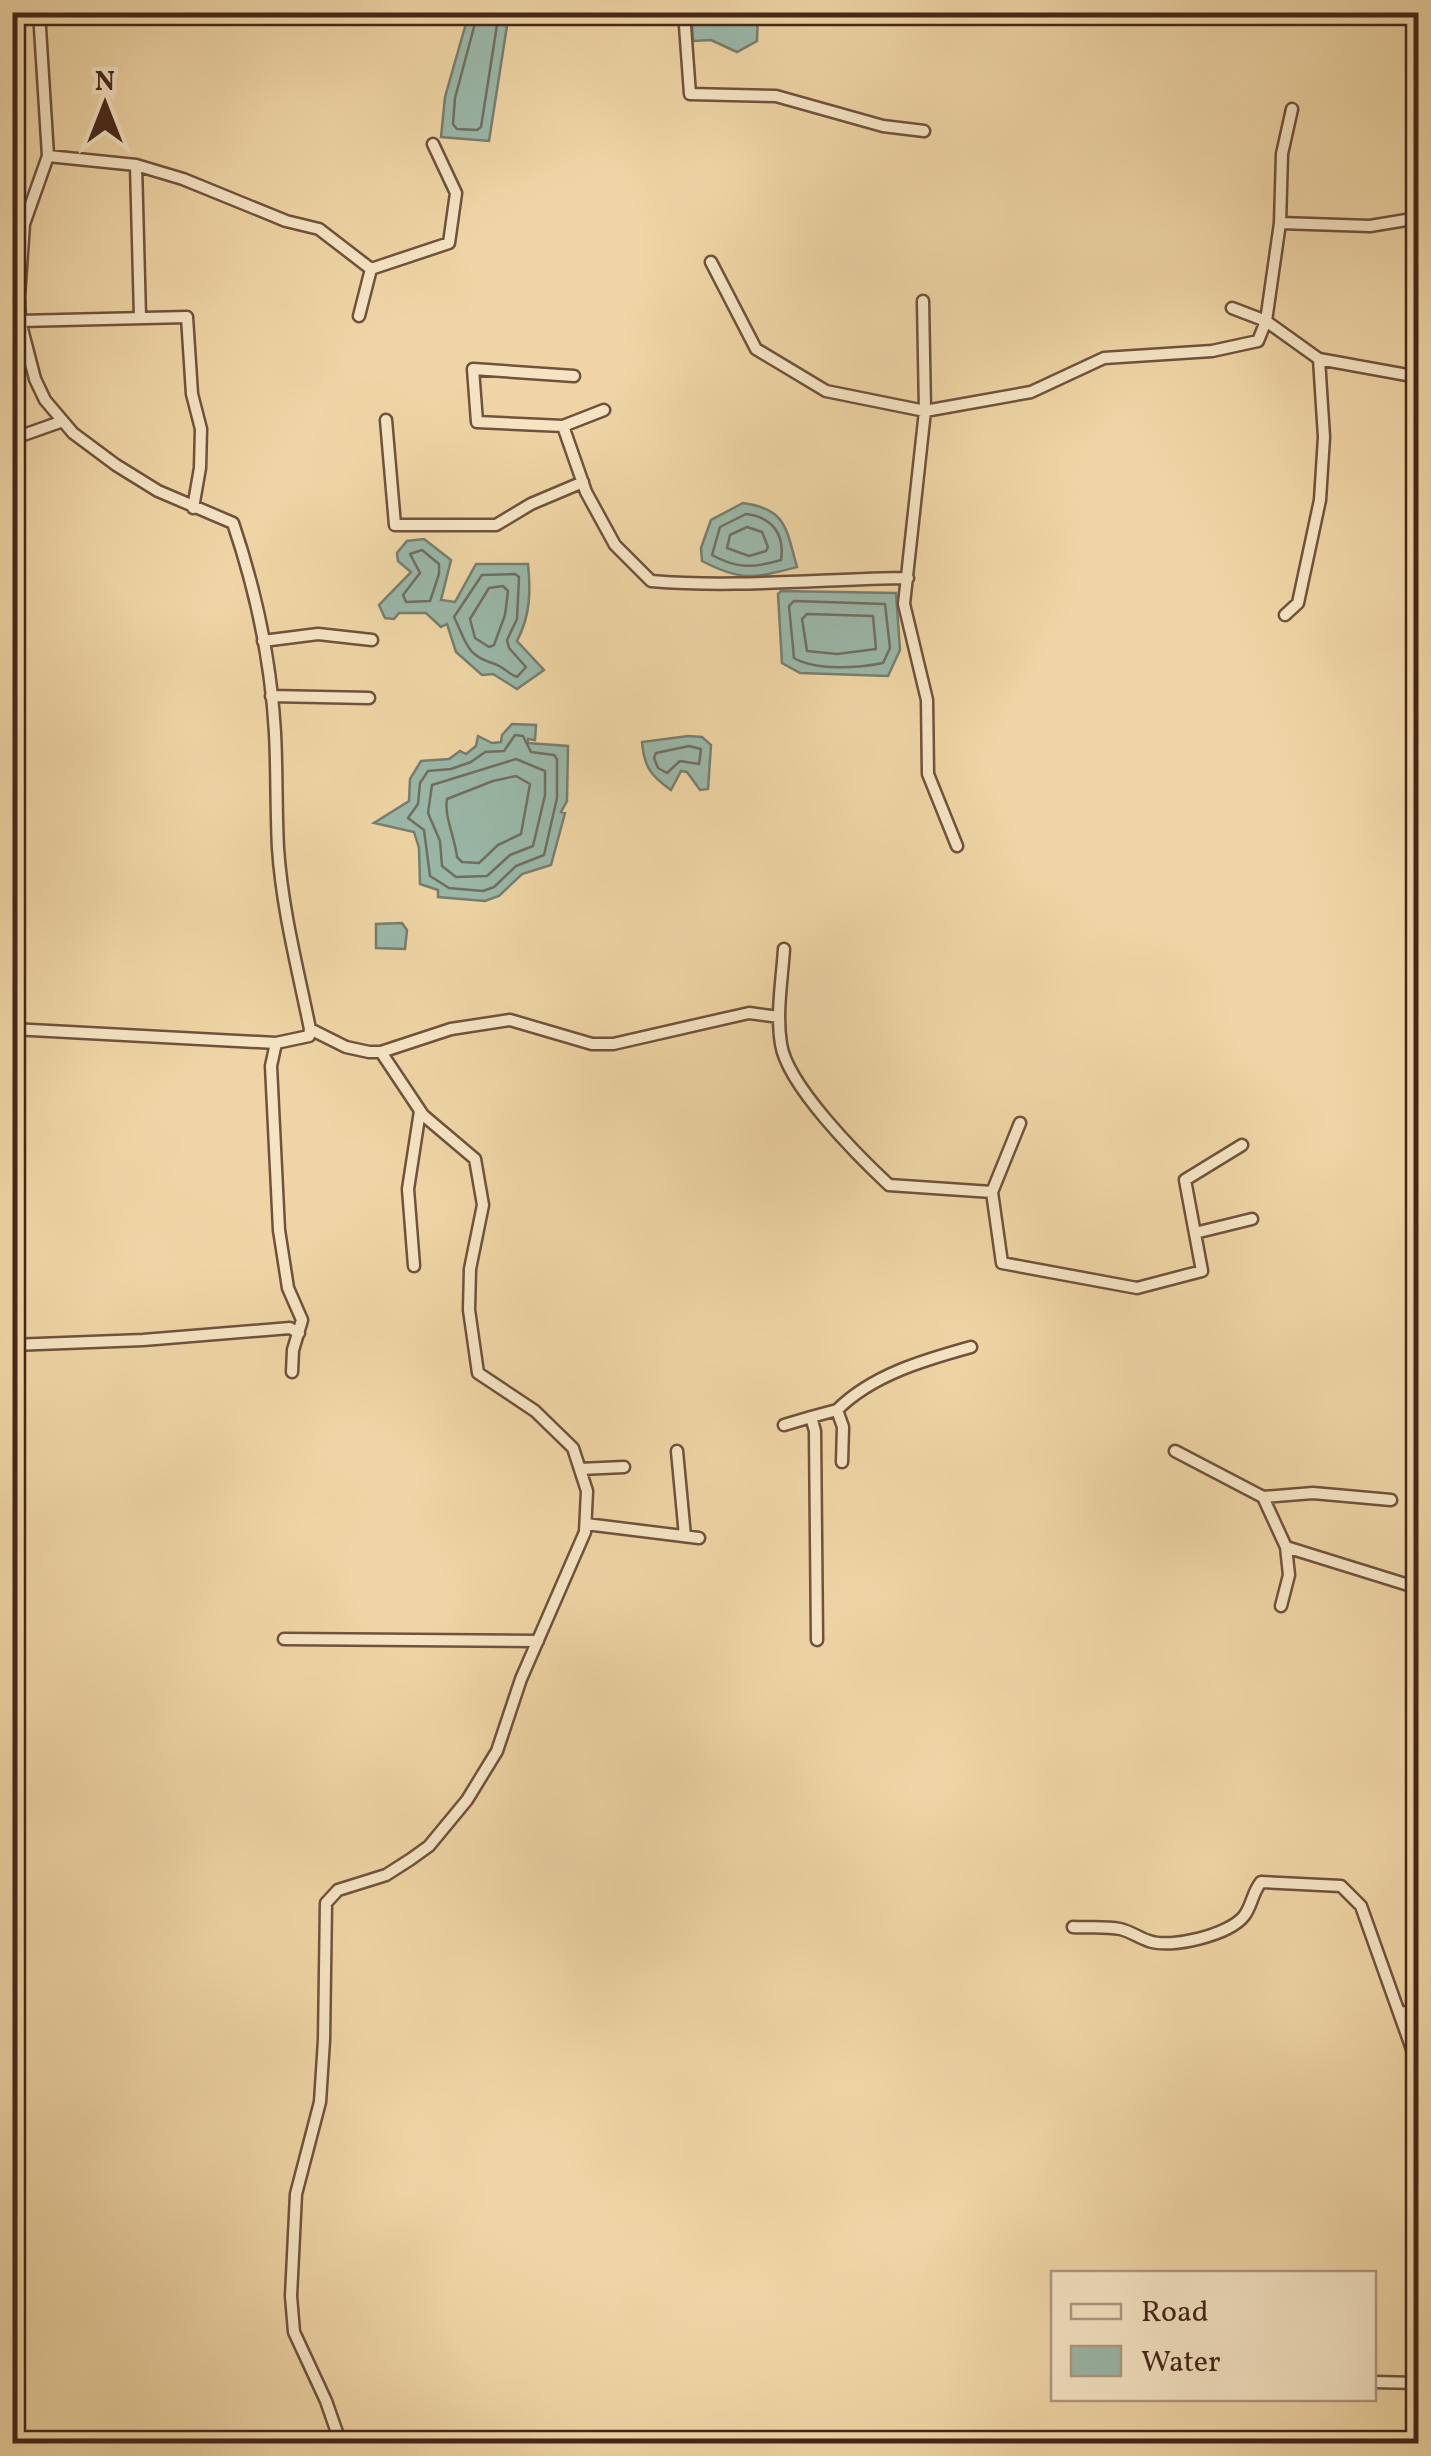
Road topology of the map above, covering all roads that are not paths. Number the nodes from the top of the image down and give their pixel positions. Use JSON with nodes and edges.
{"nodes":[{"id":1,"x":39,"y":12,"type":"edge"},
{"id":2,"x":684,"y":12,"type":"edge"},
{"id":3,"x":1292,"y":109,"type":"dead end"},
{"id":4,"x":924,"y":131,"type":"dead end"},
{"id":5,"x":433,"y":144,"type":"dead end"},
{"id":6,"x":48,"y":156,"type":"junction"},
{"id":7,"x":136,"y":164,"type":"junction"},
{"id":8,"x":1418,"y":218,"type":"edge"},
{"id":9,"x":1280,"y":223,"type":"junction"},
{"id":10,"x":711,"y":262,"type":"dead end"},
{"id":11,"x":371,"y":269,"type":"junction"},
{"id":12,"x":16,"y":286,"type":"edge"},
{"id":13,"x":924,"y":301,"type":"dead end"},
{"id":14,"x":1232,"y":308,"type":"dead end"},
{"id":15,"x":140,"y":316,"type":"junction"},
{"id":16,"x":359,"y":316,"type":"dead end"},
{"id":17,"x":1266,"y":321,"type":"junction"},
{"id":18,"x":20,"y":322,"type":"junction"},
{"id":19,"x":1319,"y":359,"type":"junction"},
{"id":20,"x":574,"y":376,"type":"dead end"},
{"id":21,"x":1418,"y":377,"type":"edge"},
{"id":22,"x":604,"y":410,"type":"dead end"},
{"id":23,"x":926,"y":411,"type":"junction"},
{"id":24,"x":386,"y":420,"type":"dead end"},
{"id":25,"x":64,"y":421,"type":"junction"},
{"id":26,"x":563,"y":426,"type":"junction"},
{"id":27,"x":12,"y":438,"type":"edge"},
{"id":28,"x":583,"y":482,"type":"junction"},
{"id":29,"x":193,"y":508,"type":"junction"},
{"id":30,"x":908,"y":578,"type":"junction"},
{"id":31,"x":1285,"y":615,"type":"dead end"},
{"id":32,"x":372,"y":640,"type":"dead end"},
{"id":33,"x":263,"y":641,"type":"junction"},
{"id":34,"x":272,"y":696,"type":"junction"},
{"id":35,"x":368,"y":698,"type":"dead end"},
{"id":36,"x":957,"y":846,"type":"dead end"},
{"id":37,"x":784,"y":949,"type":"dead end"},
{"id":38,"x":779,"y":1017,"type":"junction"},
{"id":39,"x":12,"y":1029,"type":"edge"},
{"id":40,"x":310,"y":1029,"type":"junction"},
{"id":41,"x":276,"y":1043,"type":"junction"},
{"id":42,"x":381,"y":1052,"type":"junction"},
{"id":43,"x":420,"y":1111,"type":"junction"},
{"id":44,"x":1020,"y":1123,"type":"dead end"},
{"id":45,"x":1242,"y":1145,"type":"dead end"},
{"id":46,"x":992,"y":1192,"type":"junction"},
{"id":47,"x":1252,"y":1219,"type":"dead end"},
{"id":48,"x":1194,"y":1233,"type":"junction"},
{"id":49,"x":414,"y":1266,"type":"dead end"},
{"id":50,"x":299,"y":1333,"type":"junction"},
{"id":51,"x":12,"y":1345,"type":"edge"},
{"id":52,"x":971,"y":1347,"type":"dead end"},
{"id":53,"x":292,"y":1372,"type":"dead end"},
{"id":54,"x":837,"y":1410,"type":"junction"},
{"id":55,"x":811,"y":1417,"type":"junction"},
{"id":56,"x":784,"y":1425,"type":"dead end"},
{"id":57,"x":1175,"y":1451,"type":"dead end"},
{"id":58,"x":677,"y":1452,"type":"dead end"},
{"id":59,"x":842,"y":1462,"type":"dead end"},
{"id":60,"x":624,"y":1467,"type":"dead end"},
{"id":61,"x":580,"y":1469,"type":"junction"},
{"id":62,"x":1263,"y":1497,"type":"junction"},
{"id":63,"x":1391,"y":1500,"type":"dead end"},
{"id":64,"x":586,"y":1524,"type":"junction"},
{"id":65,"x":684,"y":1536,"type":"junction"},
{"id":66,"x":699,"y":1538,"type":"dead end"},
{"id":67,"x":1286,"y":1547,"type":"junction"},
{"id":68,"x":1418,"y":1588,"type":"edge"},
{"id":69,"x":1281,"y":1606,"type":"dead end"},
{"id":70,"x":284,"y":1639,"type":"dead end"},
{"id":71,"x":817,"y":1640,"type":"dead end"},
{"id":72,"x":538,"y":1641,"type":"junction"},
{"id":73,"x":1073,"y":1927,"type":"dead end"},
{"id":74,"x":1418,"y":2010,"type":"edge"},
{"id":75,"x":1401,"y":2013,"type":"junction"},
{"id":76,"x":1418,"y":2066,"type":"edge"},
{"id":77,"x":1376,"y":2382,"type":"edge"},
{"id":78,"x":1418,"y":2383,"type":"edge"},
{"id":79,"x":341,"y":2444,"type":"edge"}],
"edges":[{"from":1,"to":6,"type":"street"},
{"from":2,"to":4,"type":"street"},
{"from":3,"to":9,"type":"street"},
{"from":5,"to":11,"type":"street"},
{"from":6,"to":7,"type":"street"},
{"from":6,"to":12,"type":"street"},
{"from":7,"to":11,"type":"street"},
{"from":7,"to":15,"type":"street"},
{"from":8,"to":9,"type":"street"},
{"from":9,"to":17,"type":"street"},
{"from":10,"to":23,"type":"street"},
{"from":11,"to":16,"type":"street"},
{"from":12,"to":18,"type":"street"},
{"from":13,"to":23,"type":"street"},
{"from":14,"to":17,"type":"street"},
{"from":15,"to":18,"type":"street"},
{"from":15,"to":29,"type":"street"},
{"from":17,"to":19,"type":"street"},
{"from":17,"to":23,"type":"street"},
{"from":18,"to":25,"type":"street"},
{"from":19,"to":21,"type":"street"},
{"from":19,"to":31,"type":"street"},
{"from":20,"to":26,"type":"street"},
{"from":22,"to":26,"type":"street"},
{"from":23,"to":30,"type":"street"},
{"from":24,"to":28,"type":"street"},
{"from":25,"to":27,"type":"street"},
{"from":25,"to":29,"type":"street"},
{"from":26,"to":28,"type":"street"},
{"from":28,"to":30,"type":"street"},
{"from":29,"to":33,"type":"street"},
{"from":30,"to":36,"type":"street"},
{"from":32,"to":33,"type":"street"},
{"from":33,"to":34,"type":"street"},
{"from":34,"to":35,"type":"street"},
{"from":34,"to":40,"type":"street"},
{"from":37,"to":38,"type":"street"},
{"from":38,"to":42,"type":"street"},
{"from":38,"to":46,"type":"street"},
{"from":39,"to":41,"type":"street"},
{"from":40,"to":41,"type":"street"},
{"from":40,"to":42,"type":"street"},
{"from":41,"to":50,"type":"street"},
{"from":42,"to":43,"type":"street"},
{"from":43,"to":49,"type":"street"},
{"from":43,"to":61,"type":"street"},
{"from":44,"to":46,"type":"street"},
{"from":45,"to":48,"type":"street"},
{"from":46,"to":48,"type":"street"},
{"from":47,"to":48,"type":"street"},
{"from":50,"to":51,"type":"street"},
{"from":50,"to":53,"type":"street"},
{"from":52,"to":54,"type":"street"},
{"from":54,"to":55,"type":"street"},
{"from":54,"to":59,"type":"street"},
{"from":55,"to":56,"type":"street"},
{"from":55,"to":71,"type":"street"},
{"from":57,"to":62,"type":"street"},
{"from":58,"to":65,"type":"street"},
{"from":60,"to":61,"type":"street"},
{"from":61,"to":64,"type":"street"},
{"from":62,"to":63,"type":"street"},
{"from":62,"to":67,"type":"street"},
{"from":64,"to":65,"type":"street"},
{"from":64,"to":72,"type":"street"},
{"from":65,"to":66,"type":"street"},
{"from":67,"to":68,"type":"street"},
{"from":67,"to":69,"type":"street"},
{"from":70,"to":72,"type":"street"},
{"from":72,"to":79,"type":"street"},
{"from":73,"to":75,"type":"street"},
{"from":74,"to":75,"type":"street"},
{"from":75,"to":76,"type":"street"},
{"from":77,"to":78,"type":"street"}]}
